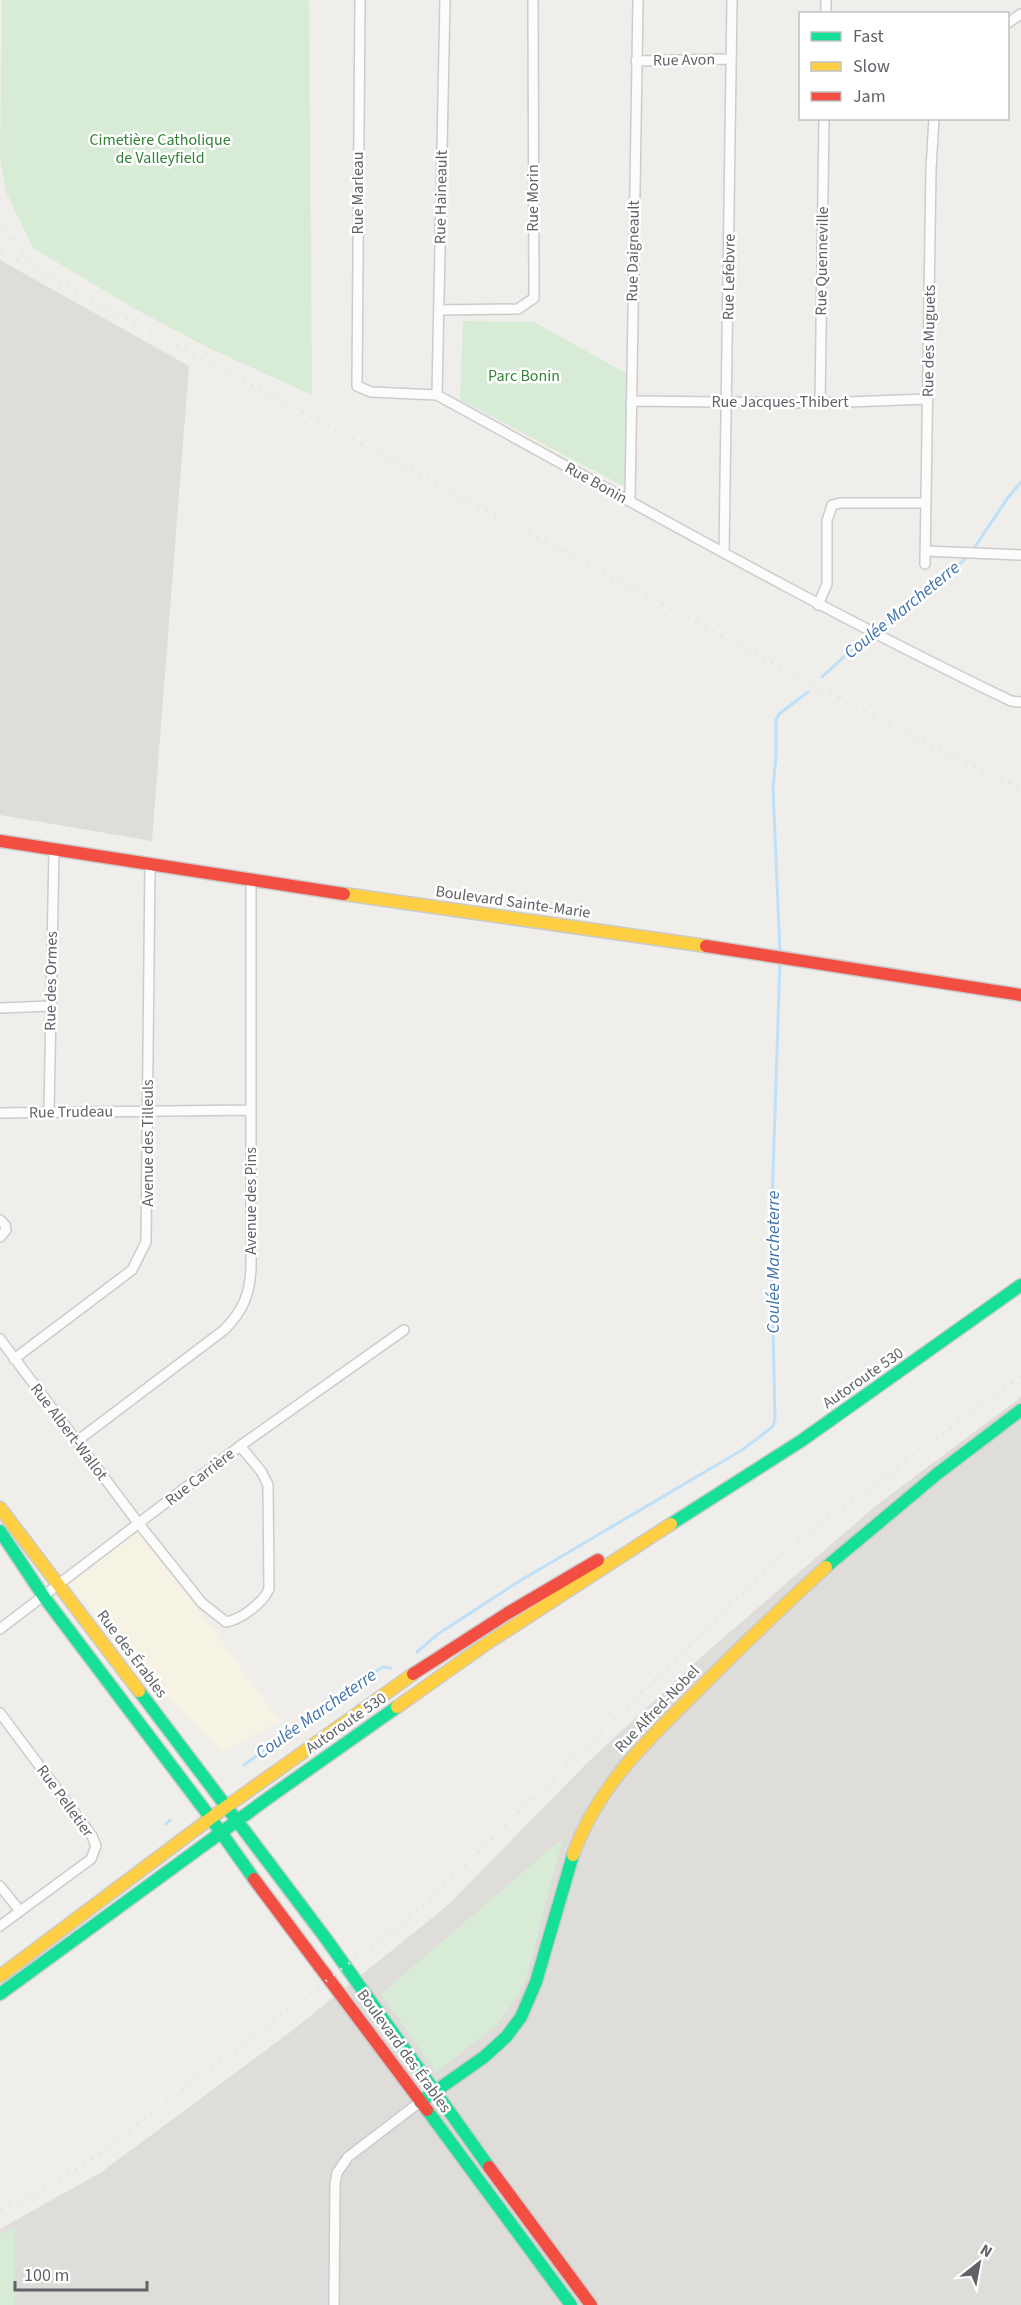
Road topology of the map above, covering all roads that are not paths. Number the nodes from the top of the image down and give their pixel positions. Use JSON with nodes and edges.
{"nodes":[{"id":1,"x":360,"y":0,"type":"edge"},
{"id":2,"x":445,"y":0,"type":"edge"},
{"id":3,"x":533,"y":0,"type":"edge"},
{"id":4,"x":638,"y":0,"type":"edge"},
{"id":5,"x":732,"y":0,"type":"edge"},
{"id":6,"x":731,"y":60,"type":"junction"},
{"id":7,"x":636,"y":61,"type":"junction"},
{"id":8,"x":824,"y":120,"type":"edge"},
{"id":9,"x":934,"y":120,"type":"edge"},
{"id":10,"x":439,"y":310,"type":"junction"},
{"id":11,"x":357,"y":386,"type":"joint"},
{"id":12,"x":437,"y":394,"type":"junction"},
{"id":13,"x":928,"y":399,"type":"junction"},
{"id":14,"x":631,"y":401,"type":"junction"},
{"id":15,"x":727,"y":402,"type":"junction"},
{"id":16,"x":820,"y":403,"type":"junction"},
{"id":17,"x":630,"y":501,"type":"junction"},
{"id":18,"x":926,"y":503,"type":"junction"},
{"id":19,"x":926,"y":551,"type":"junction"},
{"id":20,"x":724,"y":553,"type":"junction"},
{"id":21,"x":1021,"y":555,"type":"edge"},
{"id":22,"x":925,"y":564,"type":"dead end"},
{"id":23,"x":822,"y":607,"type":"junction"},
{"id":24,"x":1021,"y":702,"type":"edge"},
{"id":25,"x":0,"y":842,"type":"edge"},
{"id":26,"x":54,"y":850,"type":"junction"},
{"id":27,"x":150,"y":864,"type":"junction"},
{"id":28,"x":250,"y":880,"type":"junction"},
{"id":29,"x":1021,"y":995,"type":"edge"},
{"id":30,"x":51,"y":1006,"type":"junction"},
{"id":31,"x":0,"y":1008,"type":"edge"},
{"id":32,"x":149,"y":1110,"type":"junction"},
{"id":33,"x":250,"y":1110,"type":"junction"},
{"id":34,"x":49,"y":1112,"type":"junction"},
{"id":35,"x":0,"y":1113,"type":"edge"},
{"id":36,"x":0,"y":1220,"type":"edge"},
{"id":37,"x":0,"y":1237,"type":"edge"},
{"id":38,"x":1021,"y":1285,"type":"edge"},
{"id":39,"x":404,"y":1330,"type":"dead end"},
{"id":40,"x":0,"y":1339,"type":"edge"},
{"id":41,"x":14,"y":1359,"type":"junction"},
{"id":42,"x":1021,"y":1410,"type":"edge"},
{"id":43,"x":77,"y":1442,"type":"junction"},
{"id":44,"x":240,"y":1446,"type":"junction"},
{"id":45,"x":720,"y":1493,"type":"junction"},
{"id":46,"x":0,"y":1508,"type":"edge"},
{"id":47,"x":139,"y":1524,"type":"junction"},
{"id":48,"x":0,"y":1531,"type":"edge"},
{"id":49,"x":59,"y":1586,"type":"junction"},
{"id":50,"x":44,"y":1597,"type":"junction"},
{"id":51,"x":0,"y":1629,"type":"edge"},
{"id":52,"x":0,"y":1713,"type":"edge"},
{"id":53,"x":227,"y":1806,"type":"junction"},
{"id":54,"x":210,"y":1817,"type":"junction"},
{"id":55,"x":237,"y":1820,"type":"junction"},
{"id":56,"x":221,"y":1832,"type":"junction"},
{"id":57,"x":0,"y":1886,"type":"edge"},
{"id":58,"x":20,"y":1911,"type":"junction"},
{"id":59,"x":0,"y":1926,"type":"edge"},
{"id":60,"x":0,"y":1976,"type":"edge"},
{"id":61,"x":0,"y":1994,"type":"edge"},
{"id":62,"x":435,"y":2092,"type":"junction"},
{"id":63,"x":420,"y":2102,"type":"junction"},
{"id":64,"x":334,"y":2305,"type":"edge"},
{"id":65,"x":571,"y":2305,"type":"edge"},
{"id":66,"x":591,"y":2305,"type":"edge"}],
"edges":[{"from":1,"to":11,"type":"street","name":"Rue Marleau"},
{"from":2,"to":10,"type":"street","name":"Rue Haineault"},
{"from":3,"to":10,"type":"street","name":"Rue Morin"},
{"from":4,"to":7,"type":"street","name":"Rue Daigneault"},
{"from":5,"to":6,"type":"street","name":"Rue Lefebvre"},
{"from":6,"to":7,"type":"street","name":"Rue Avon"},
{"from":6,"to":15,"type":"street","name":"Rue Lefebvre"},
{"from":7,"to":14,"type":"street","name":"Rue Daigneault"},
{"from":8,"to":16,"type":"street","name":"Rue Quenneville"},
{"from":9,"to":13,"type":"street","name":"Rue des Muguets"},
{"from":10,"to":12,"type":"street","name":"Rue Haineault"},
{"from":11,"to":12,"type":"street","name":"Rue Bonin"},
{"from":12,"to":17,"type":"street","name":"Rue Bonin"},
{"from":13,"to":16,"type":"street","name":"Rue Jacques-Thibert"},
{"from":13,"to":18,"type":"street","name":"Rue des Muguets"},
{"from":14,"to":15,"type":"street","name":"Rue Jacques-Thibert"},
{"from":14,"to":17,"type":"street","name":"Rue Daigneault"},
{"from":15,"to":16,"type":"street","name":"Rue Jacques-Thibert"},
{"from":15,"to":20,"type":"street","name":"Rue Lefebvre"},
{"from":17,"to":20,"type":"street","name":"Rue Bonin"},
{"from":18,"to":19,"type":"street","name":"Rue des Muguets"},
{"from":18,"to":23,"type":"street"},
{"from":19,"to":21,"type":"street"},
{"from":19,"to":22,"type":"street","name":"Rue des Muguets"},
{"from":20,"to":23,"type":"street","name":"Rue Bonin"},
{"from":23,"to":24,"type":"street","name":"Rue Bonin"},
{"from":25,"to":26,"type":"main road","name":"Boulevard Sainte-Marie"},
{"from":26,"to":27,"type":"main road","name":"Boulevard Sainte-Marie"},
{"from":26,"to":30,"type":"street","name":"Rue des Ormes"},
{"from":27,"to":28,"type":"main road","name":"Boulevard Sainte-Marie"},
{"from":27,"to":32,"type":"street","name":"Avenue des Tilleuls"},
{"from":28,"to":29,"type":"main road","name":"Boulevard Sainte-Marie"},
{"from":28,"to":33,"type":"street","name":"Avenue des Pins"},
{"from":30,"to":31,"type":"street"},
{"from":30,"to":34,"type":"street","name":"Rue des Ormes"},
{"from":32,"to":33,"type":"street","name":"Rue Trudeau"},
{"from":32,"to":34,"type":"street","name":"Rue Trudeau"},
{"from":32,"to":41,"type":"street","name":"Avenue des Tilleuls"},
{"from":33,"to":43,"type":"street","name":"Avenue des Pins"},
{"from":34,"to":35,"type":"street","name":"Rue Trudeau"},
{"from":36,"to":37,"type":"street"},
{"from":38,"to":45,"type":"main road","name":"Autoroute 530"},
{"from":39,"to":44,"type":"street","name":"Rue Carrière"},
{"from":40,"to":41,"type":"street","name":"Rue Albert-Wallot"},
{"from":41,"to":43,"type":"street","name":"Rue Albert-Wallot"},
{"from":42,"to":62,"type":"main road","name":"Rue Alfred-Nobel"},
{"from":43,"to":47,"type":"street","name":"Rue Albert-Wallot"},
{"from":44,"to":47,"type":"street","name":"Rue Carrière"},
{"from":44,"to":47,"type":"street","name":"Rue Albert-Wallot"},
{"from":45,"to":53,"type":"main road","name":"Autoroute 530"},
{"from":45,"to":55,"type":"main road","name":"Autoroute 530"},
{"from":46,"to":49,"type":"main road","name":"Rue des Érables"},
{"from":47,"to":49,"type":"street","name":"Rue Carrière"},
{"from":48,"to":50,"type":"main road"},
{"from":49,"to":50,"type":"street","name":"Rue Carrière"},
{"from":49,"to":53,"type":"main road","name":"Rue des Érables"},
{"from":50,"to":51,"type":"street","name":"Rue Carrière"},
{"from":50,"to":54,"type":"main road"},
{"from":52,"to":58,"type":"street","name":"Rue Pelletier"},
{"from":53,"to":54,"type":"main road","name":"Autoroute 530"},
{"from":53,"to":55,"type":"main road","name":"Rue des Érables"},
{"from":54,"to":56,"type":"main road","name":"Boulevard des Érables"},
{"from":54,"to":60,"type":"main road","name":"Autoroute 530"},
{"from":55,"to":56,"type":"main road","name":"Autoroute 530"},
{"from":55,"to":62,"type":"main road","name":"Boulevard des Érables"},
{"from":56,"to":61,"type":"main road","name":"Autoroute 530"},
{"from":56,"to":63,"type":"main road","name":"Boulevard des Érables"},
{"from":57,"to":58,"type":"street"},
{"from":58,"to":59,"type":"street","name":"Rue Pelletier"},
{"from":62,"to":63,"type":"main road","name":"Rue Alfred-Nobel"},
{"from":62,"to":66,"type":"main road","name":"Boulevard des Érables"},
{"from":63,"to":64,"type":"street"},
{"from":63,"to":65,"type":"main road","name":"Boulevard des Érables"}]}
